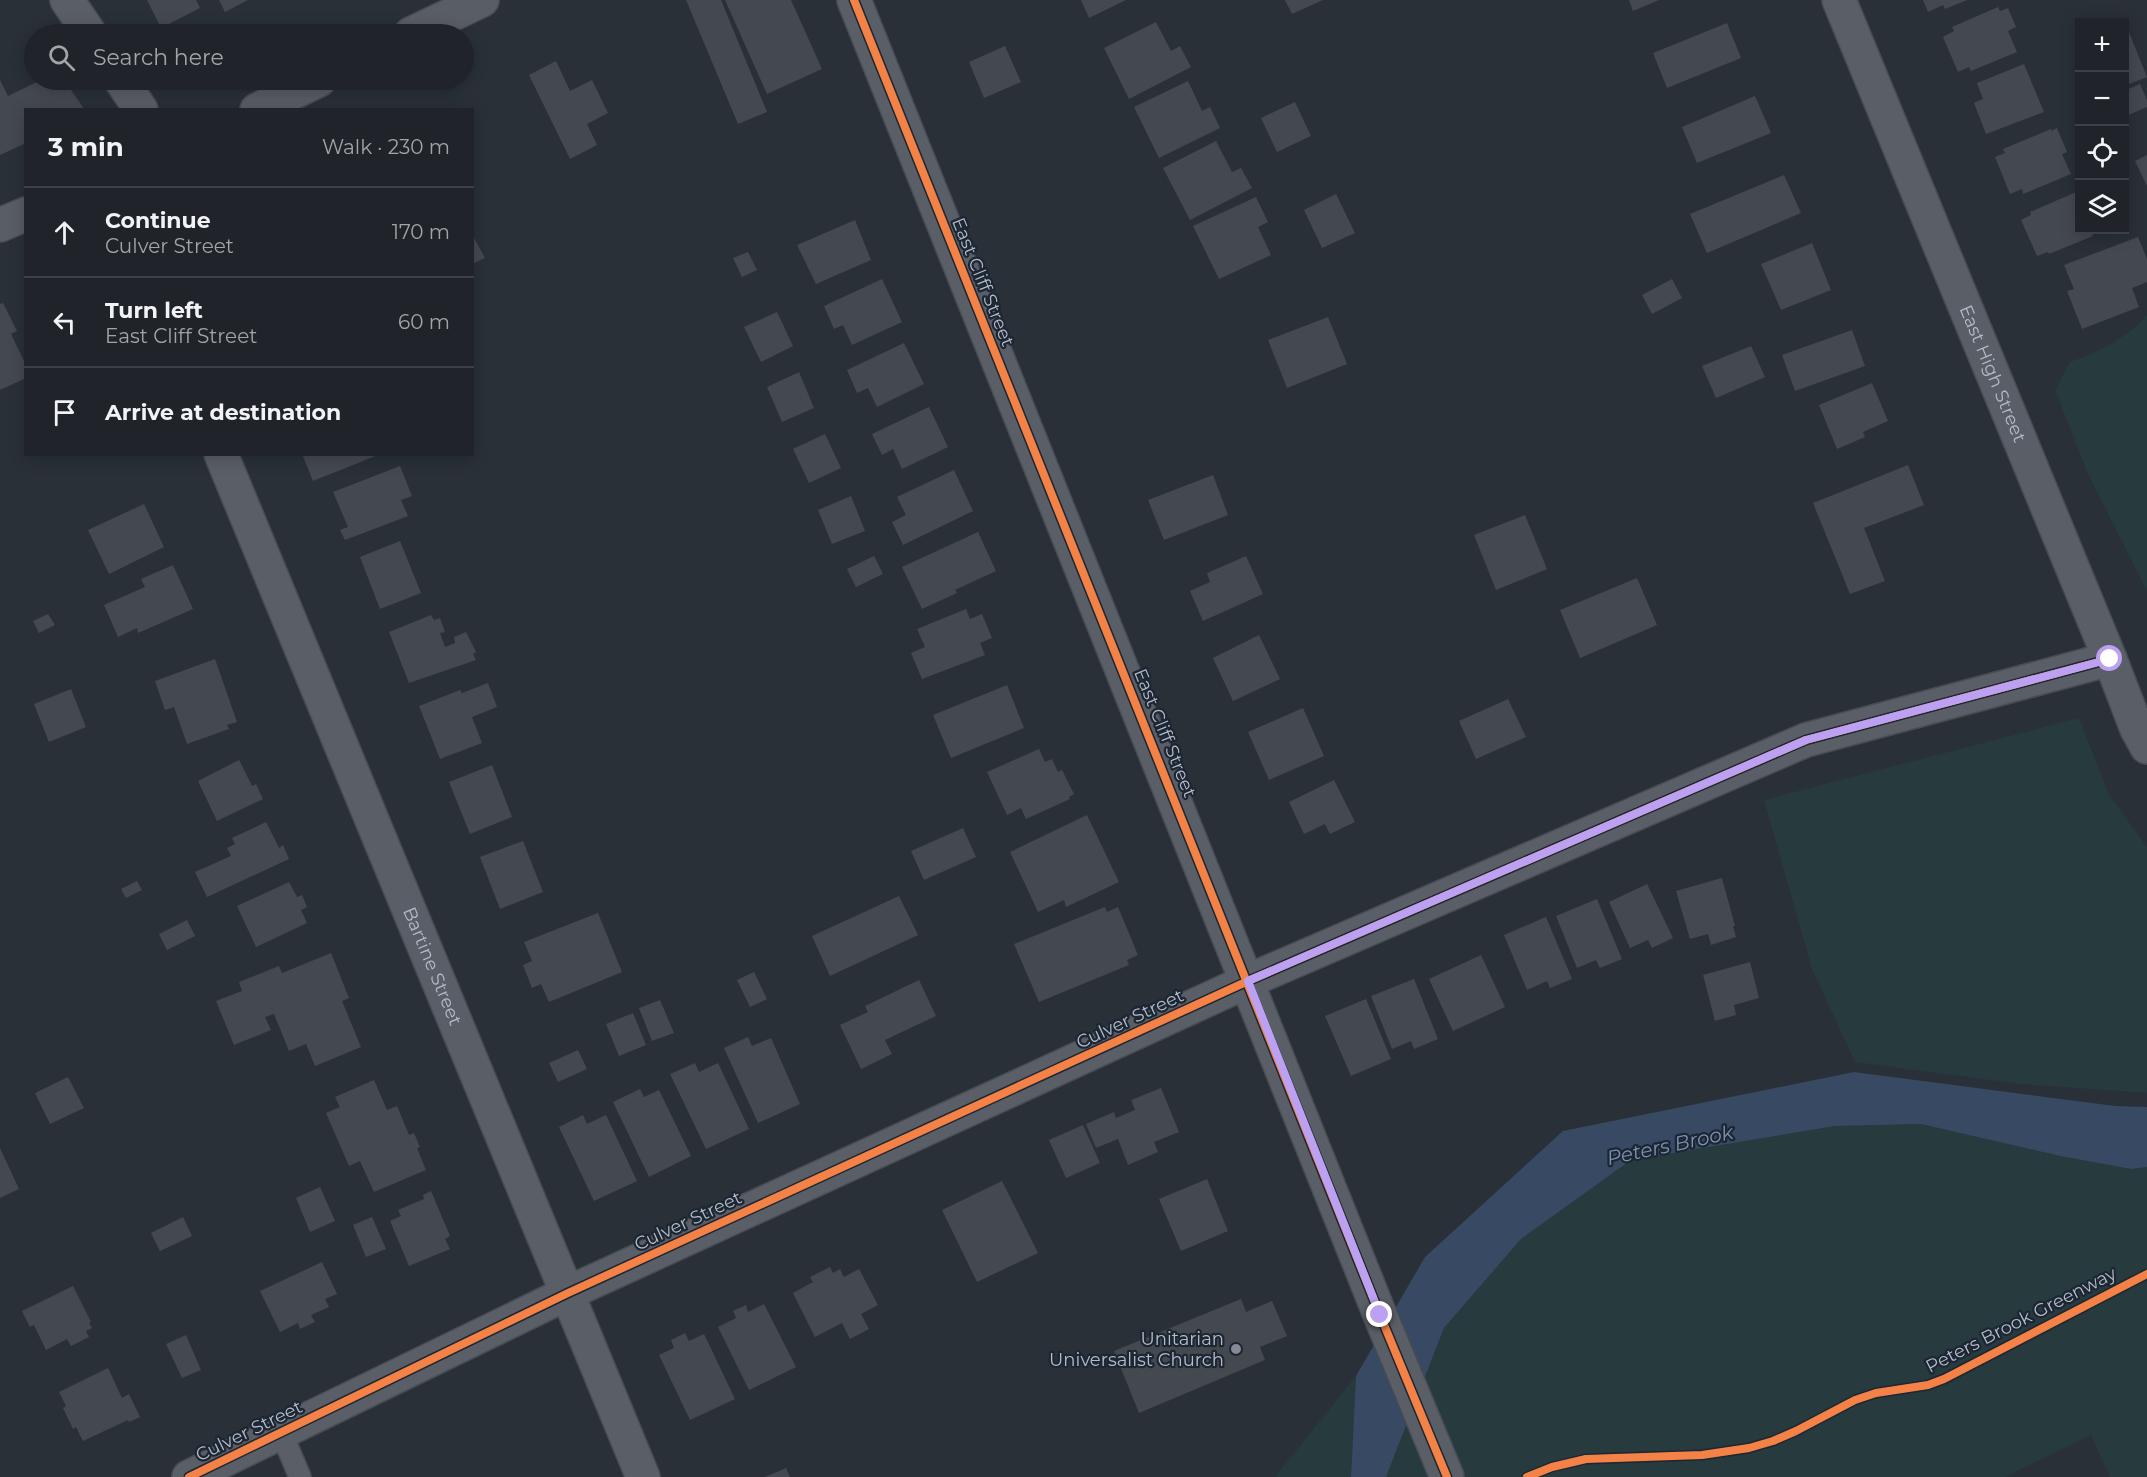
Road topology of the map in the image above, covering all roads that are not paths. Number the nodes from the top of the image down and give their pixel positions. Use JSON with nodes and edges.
{"nodes":[{"id":1,"x":67,"y":0,"type":"edge"},
{"id":2,"x":482,"y":0,"type":"edge"},
{"id":3,"x":854,"y":0,"type":"edge"},
{"id":4,"x":1839,"y":0,"type":"edge"},
{"id":5,"x":83,"y":24,"type":"edge"},
{"id":6,"x":432,"y":24,"type":"edge"},
{"id":7,"x":128,"y":90,"type":"edge"},
{"id":8,"x":308,"y":90,"type":"edge"},
{"id":9,"x":294,"y":102,"type":"edge"},
{"id":10,"x":140,"y":108,"type":"edge"},
{"id":11,"x":266,"y":108,"type":"edge"},
{"id":12,"x":24,"y":215,"type":"edge"},
{"id":13,"x":0,"y":225,"type":"edge"},
{"id":14,"x":222,"y":456,"type":"edge"},
{"id":15,"x":2110,"y":659,"type":"junction"},
{"id":16,"x":2147,"y":747,"type":"edge"},
{"id":17,"x":1248,"y":981,"type":"junction"},
{"id":18,"x":568,"y":1293,"type":"junction"},
{"id":19,"x":281,"y":1432,"type":"junction"},
{"id":20,"x":189,"y":1477,"type":"edge"},
{"id":21,"x":300,"y":1477,"type":"edge"},
{"id":22,"x":643,"y":1477,"type":"edge"},
{"id":23,"x":1447,"y":1477,"type":"edge"}],
"edges":[{"from":1,"to":5,"type":"street"},
{"from":2,"to":6,"type":"street"},
{"from":3,"to":17,"type":"street","name":"East Cliff Street"},
{"from":4,"to":15,"type":"street","name":"East High Street"},
{"from":7,"to":10,"type":"street"},
{"from":8,"to":9,"type":"street"},
{"from":9,"to":11,"type":"street"},
{"from":12,"to":13,"type":"street"},
{"from":14,"to":18,"type":"street","name":"Bartine Street"},
{"from":15,"to":16,"type":"street","name":"East High Street"},
{"from":15,"to":17,"type":"street","name":"Culver Street"},
{"from":17,"to":18,"type":"street","name":"Culver Street"},
{"from":17,"to":23,"type":"street","name":"East Cliff Street"},
{"from":18,"to":19,"type":"street","name":"Culver Street"},
{"from":18,"to":22,"type":"street","name":"Bartine Street"},
{"from":19,"to":20,"type":"street","name":"Culver Street"},
{"from":19,"to":21,"type":"lane"}]}
